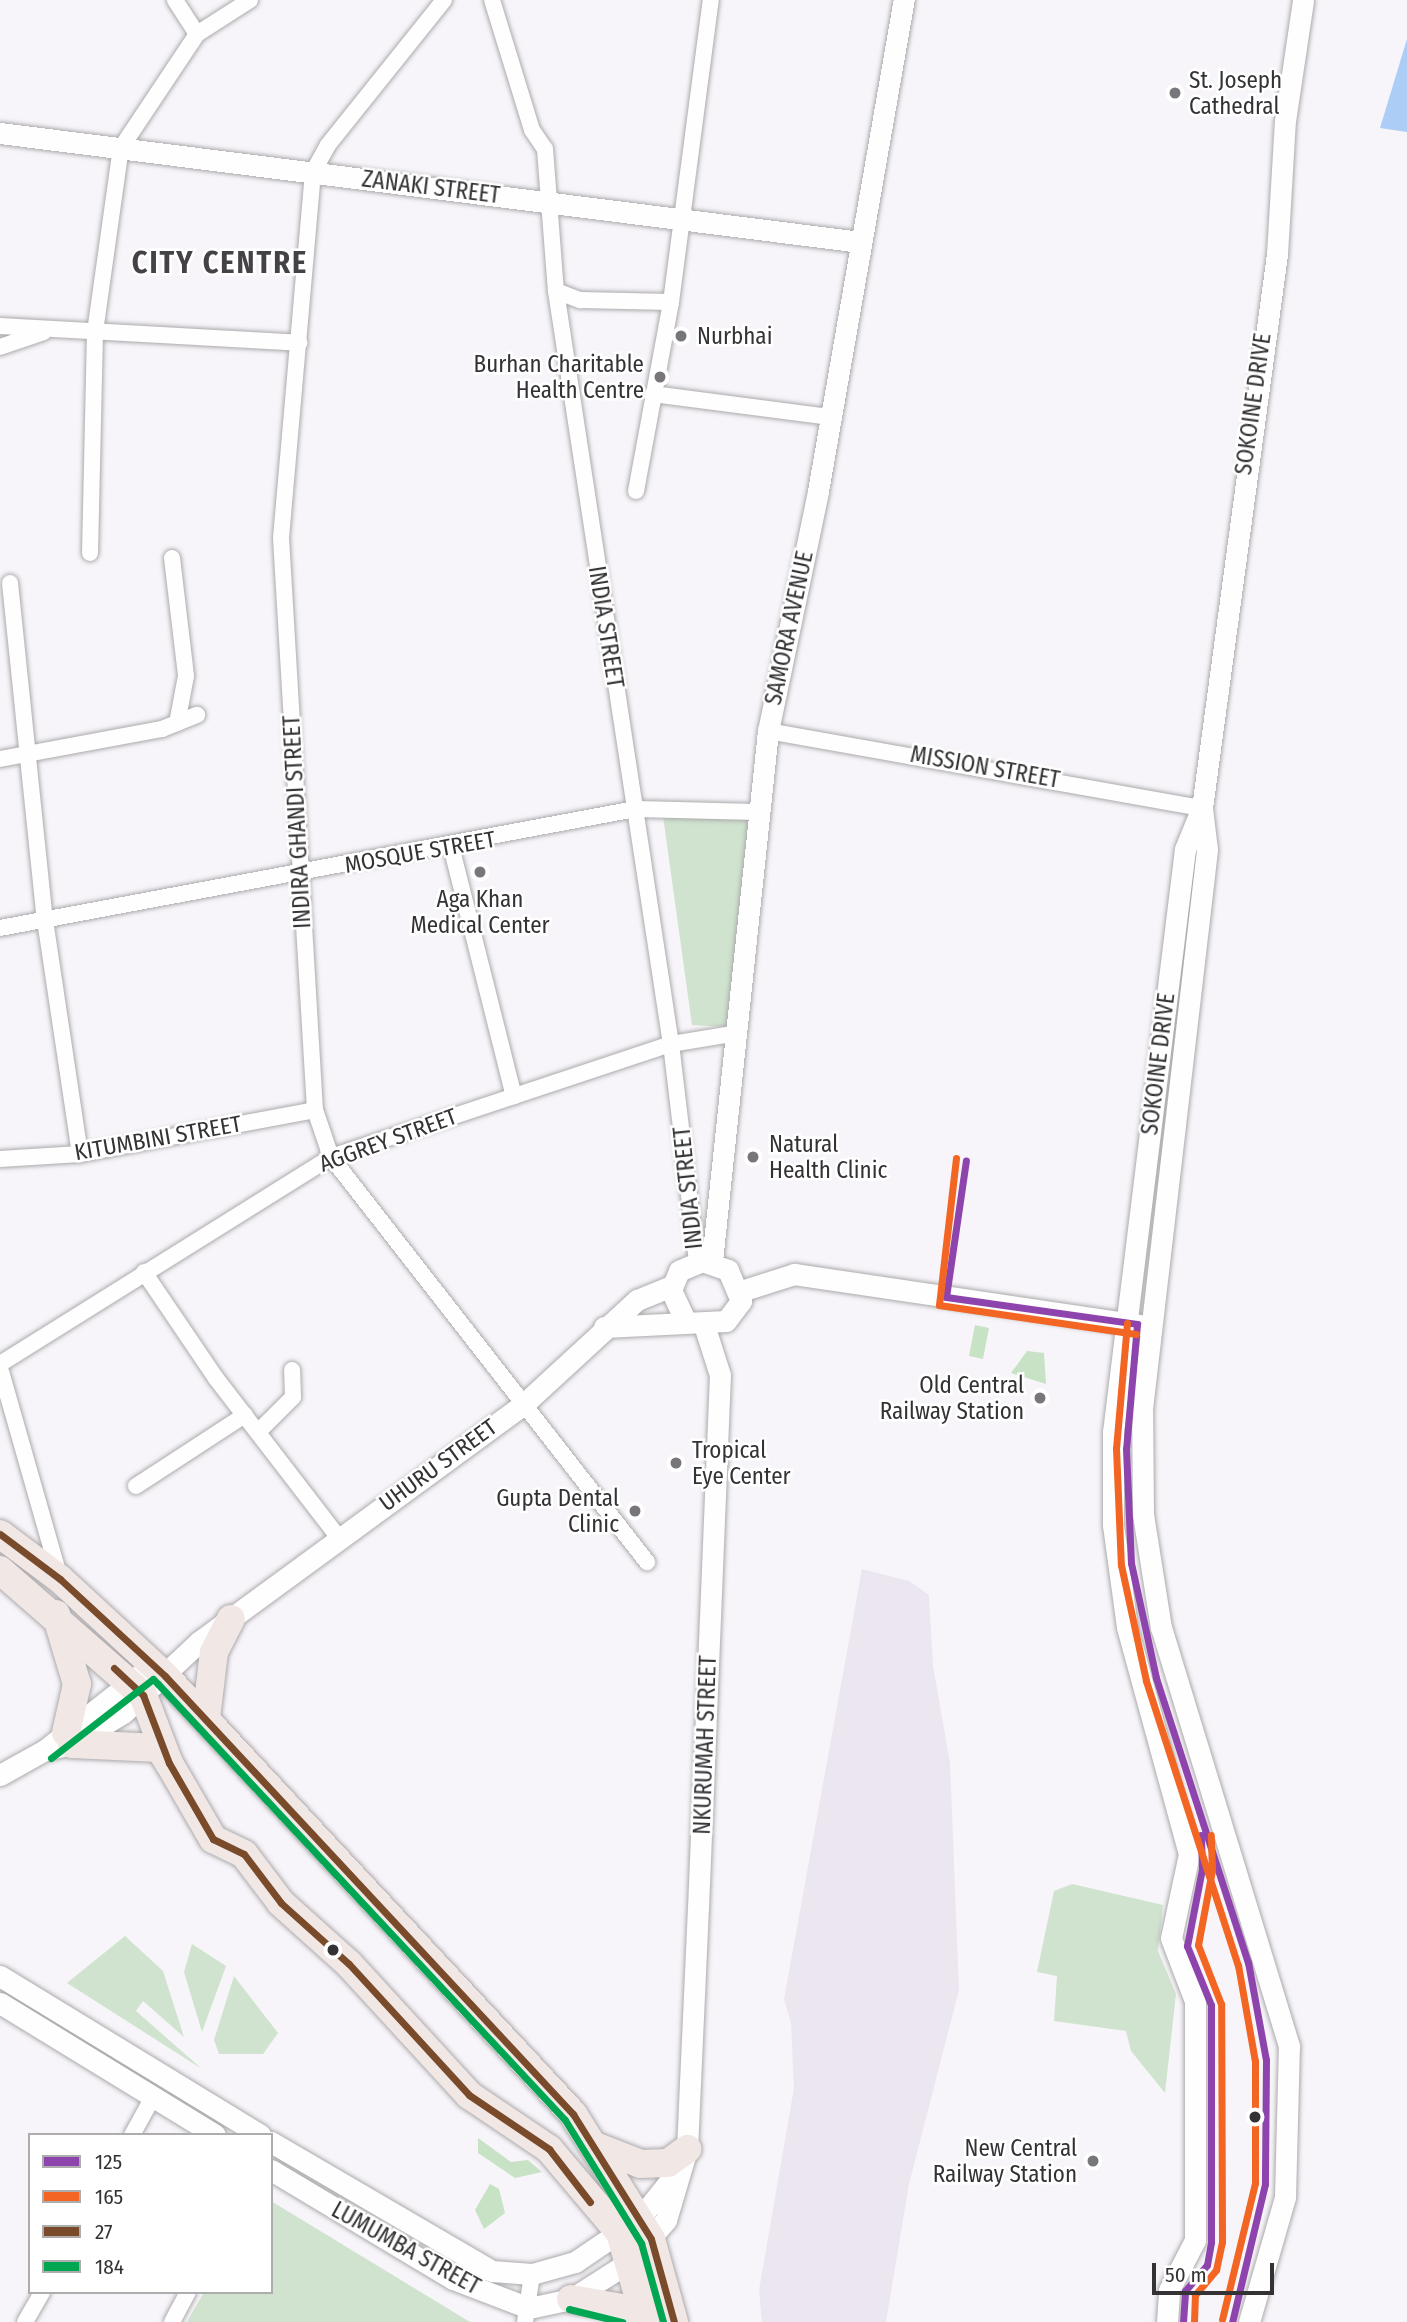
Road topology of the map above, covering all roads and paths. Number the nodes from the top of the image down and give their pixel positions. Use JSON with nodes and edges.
{"nodes":[{"id":1,"x":175,"y":0,"type":"edge"},
{"id":2,"x":250,"y":0,"type":"edge"},
{"id":3,"x":444,"y":0,"type":"edge"},
{"id":4,"x":492,"y":0,"type":"edge"},
{"id":5,"x":711,"y":0,"type":"edge"},
{"id":6,"x":904,"y":0,"type":"edge"},
{"id":7,"x":1303,"y":0,"type":"edge"},
{"id":8,"x":197,"y":34,"type":"junction"},
{"id":9,"x":0,"y":132,"type":"edge"},
{"id":10,"x":121,"y":148,"type":"junction"},
{"id":11,"x":313,"y":172,"type":"junction"},
{"id":12,"x":545,"y":201,"type":"junction"},
{"id":13,"x":680,"y":223,"type":"junction"},
{"id":14,"x":861,"y":243,"type":"junction"},
{"id":15,"x":556,"y":291,"type":"junction"},
{"id":16,"x":671,"y":302,"type":"junction"},
{"id":17,"x":0,"y":327,"type":"edge"},
{"id":18,"x":53,"y":329,"type":"junction"},
{"id":19,"x":95,"y":332,"type":"junction"},
{"id":20,"x":300,"y":343,"type":"junction"},
{"id":21,"x":0,"y":347,"type":"edge"},
{"id":22,"x":653,"y":394,"type":"junction"},
{"id":23,"x":831,"y":417,"type":"junction"},
{"id":24,"x":636,"y":491,"type":"dead end"},
{"id":25,"x":90,"y":553,"type":"dead end"},
{"id":26,"x":172,"y":558,"type":"dead end"},
{"id":27,"x":10,"y":583,"type":"dead end"},
{"id":28,"x":197,"y":715,"type":"dead end"},
{"id":29,"x":177,"y":723,"type":"junction"},
{"id":30,"x":768,"y":731,"type":"junction"},
{"id":31,"x":27,"y":752,"type":"junction"},
{"id":32,"x":0,"y":759,"type":"edge"},
{"id":33,"x":1202,"y":808,"type":"junction"},
{"id":34,"x":635,"y":810,"type":"junction"},
{"id":35,"x":758,"y":813,"type":"junction"},
{"id":36,"x":451,"y":846,"type":"junction"},
{"id":37,"x":299,"y":874,"type":"junction"},
{"id":38,"x":45,"y":920,"type":"junction"},
{"id":39,"x":0,"y":928,"type":"edge"},
{"id":40,"x":737,"y":1033,"type":"junction"},
{"id":41,"x":671,"y":1044,"type":"junction"},
{"id":42,"x":514,"y":1096,"type":"junction"},
{"id":43,"x":315,"y":1110,"type":"junction"},
{"id":44,"x":80,"y":1154,"type":"junction"},
{"id":45,"x":331,"y":1157,"type":"junction"},
{"id":46,"x":0,"y":1159,"type":"edge"},
{"id":47,"x":704,"y":1261,"type":"junction"},
{"id":48,"x":144,"y":1272,"type":"junction"},
{"id":49,"x":672,"y":1286,"type":"junction"},
{"id":50,"x":741,"y":1291,"type":"junction"},
{"id":51,"x":705,"y":1322,"type":"junction"},
{"id":52,"x":1126,"y":1323,"type":"junction"},
{"id":53,"x":1149,"y":1326,"type":"junction"},
{"id":54,"x":604,"y":1328,"type":"junction"},
{"id":55,"x":0,"y":1366,"type":"edge"},
{"id":56,"x":292,"y":1370,"type":"dead end"},
{"id":57,"x":526,"y":1402,"type":"junction"},
{"id":58,"x":245,"y":1415,"type":"junction"},
{"id":59,"x":259,"y":1432,"type":"junction"},
{"id":60,"x":136,"y":1486,"type":"dead end"},
{"id":61,"x":0,"y":1534,"type":"edge"},
{"id":62,"x":338,"y":1537,"type":"junction"},
{"id":63,"x":647,"y":1562,"type":"dead end"},
{"id":64,"x":0,"y":1570,"type":"edge"},
{"id":65,"x":60,"y":1578,"type":"junction"},
{"id":66,"x":55,"y":1612,"type":"junction"},
{"id":67,"x":231,"y":1619,"type":"junction"},
{"id":68,"x":159,"y":1671,"type":"junction"},
{"id":69,"x":136,"y":1689,"type":"junction"},
{"id":70,"x":206,"y":1718,"type":"junction"},
{"id":71,"x":61,"y":1742,"type":"junction"},
{"id":72,"x":169,"y":1763,"type":"junction"},
{"id":73,"x":0,"y":1775,"type":"edge"},
{"id":74,"x":0,"y":1976,"type":"edge"},
{"id":75,"x":0,"y":2003,"type":"edge"},
{"id":76,"x":153,"y":2097,"type":"junction"},
{"id":77,"x":133,"y":2133,"type":"edge"},
{"id":78,"x":212,"y":2133,"type":"edge"},
{"id":79,"x":257,"y":2133,"type":"edge"},
{"id":80,"x":273,"y":2143,"type":"edge"},
{"id":81,"x":595,"y":2146,"type":"junction"},
{"id":82,"x":684,"y":2158,"type":"junction"},
{"id":83,"x":273,"y":2170,"type":"edge"},
{"id":84,"x":637,"y":2230,"type":"junction"},
{"id":85,"x":629,"y":2262,"type":"junction"},
{"id":86,"x":532,"y":2274,"type":"junction"},
{"id":87,"x":41,"y":2294,"type":"edge"},
{"id":88,"x":187,"y":2294,"type":"edge"},
{"id":89,"x":571,"y":2299,"type":"junction"},
{"id":90,"x":527,"y":2315,"type":"edge"},
{"id":91,"x":25,"y":2322,"type":"edge"},
{"id":92,"x":172,"y":2322,"type":"edge"},
{"id":93,"x":638,"y":2322,"type":"edge"},
{"id":94,"x":646,"y":2322,"type":"edge"},
{"id":95,"x":674,"y":2322,"type":"edge"},
{"id":96,"x":1167,"y":2322,"type":"edge"},
{"id":97,"x":1249,"y":2322,"type":"edge"}],
"edges":[{"from":1,"to":8,"type":"street"},
{"from":2,"to":8,"type":"street"},
{"from":3,"to":11,"type":"street"},
{"from":4,"to":12,"type":"street","name":"INDIA STREET"},
{"from":5,"to":13,"type":"street"},
{"from":6,"to":14,"type":"main road","name":"SAMORA AVENUE"},
{"from":7,"to":33,"type":"main road","name":"SOKOINE DRIVE"},
{"from":8,"to":10,"type":"street"},
{"from":9,"to":10,"type":"main road","name":"ZANAKI STREET"},
{"from":10,"to":11,"type":"main road","name":"ZANAKI STREET"},
{"from":10,"to":19,"type":"street"},
{"from":11,"to":12,"type":"main road","name":"ZANAKI STREET"},
{"from":11,"to":20,"type":"street","name":"INDIRA GHANDI STREET"},
{"from":12,"to":13,"type":"main road","name":"ZANAKI STREET"},
{"from":12,"to":15,"type":"street","name":"INDIA STREET"},
{"from":13,"to":14,"type":"main road","name":"ZANAKI STREET"},
{"from":13,"to":16,"type":"street"},
{"from":14,"to":23,"type":"main road","name":"SAMORA AVENUE"},
{"from":15,"to":16,"type":"street"},
{"from":15,"to":34,"type":"street","name":"INDIA STREET"},
{"from":16,"to":22,"type":"street"},
{"from":17,"to":18,"type":"street"},
{"from":18,"to":19,"type":"street"},
{"from":18,"to":21,"type":"street"},
{"from":19,"to":20,"type":"street"},
{"from":19,"to":25,"type":"street"},
{"from":20,"to":37,"type":"street","name":"INDIRA GHANDI STREET"},
{"from":22,"to":23,"type":"street"},
{"from":22,"to":24,"type":"street"},
{"from":23,"to":30,"type":"main road","name":"SAMORA AVENUE"},
{"from":26,"to":29,"type":"street"},
{"from":27,"to":31,"type":"street"},
{"from":28,"to":29,"type":"street"},
{"from":29,"to":31,"type":"street"},
{"from":30,"to":33,"type":"street","name":"MISSION STREET"},
{"from":30,"to":35,"type":"main road","name":"SAMORA AVENUE"},
{"from":31,"to":32,"type":"street"},
{"from":31,"to":38,"type":"street"},
{"from":33,"to":52,"type":"main road","name":"SOKOINE DRIVE"},
{"from":33,"to":53,"type":"main road","name":"SOKOINE DRIVE"},
{"from":34,"to":35,"type":"street","name":"MOSQUE STREET"},
{"from":34,"to":36,"type":"street","name":"MOSQUE STREET"},
{"from":34,"to":41,"type":"street","name":"INDIA STREET"},
{"from":35,"to":40,"type":"main road","name":"SAMORA AVENUE"},
{"from":36,"to":37,"type":"street","name":"MOSQUE STREET"},
{"from":36,"to":42,"type":"street"},
{"from":37,"to":38,"type":"street","name":"MOSQUE STREET"},
{"from":37,"to":43,"type":"street","name":"INDIRA GHANDI STREET"},
{"from":38,"to":39,"type":"street","name":"MOSQUE STREET"},
{"from":38,"to":44,"type":"street"},
{"from":40,"to":41,"type":"street","name":"AGGREY STREET"},
{"from":40,"to":47,"type":"main road","name":"SAMORA AVENUE"},
{"from":41,"to":42,"type":"street","name":"AGGREY STREET"},
{"from":41,"to":47,"type":"street","name":"INDIA STREET"},
{"from":42,"to":45,"type":"street","name":"AGGREY STREET"},
{"from":43,"to":44,"type":"street","name":"KITUMBINI STREET"},
{"from":43,"to":45,"type":"street","name":"INDIRA GHANDI STREET"},
{"from":44,"to":46,"type":"street","name":"KITUMBINI STREET"},
{"from":45,"to":48,"type":"street","name":"AGGREY STREET"},
{"from":45,"to":57,"type":"street","name":"INDIRA GHANDI STREET"},
{"from":47,"to":49,"type":"main road"},
{"from":47,"to":50,"type":"main road"},
{"from":48,"to":55,"type":"street","name":"AGGREY STREET"},
{"from":48,"to":58,"type":"street"},
{"from":49,"to":51,"type":"main road"},
{"from":49,"to":54,"type":"main road","name":"UHURU STREET"},
{"from":50,"to":51,"type":"main road"},
{"from":50,"to":52,"type":"main road"},
{"from":51,"to":54,"type":"main road"},
{"from":51,"to":82,"type":"main road","name":"NKURUMAH STREET"},
{"from":52,"to":53,"type":"main road"},
{"from":52,"to":96,"type":"main road","name":"SOKOINE DRIVE"},
{"from":53,"to":97,"type":"main road","name":"SOKOINE DRIVE"},
{"from":54,"to":57,"type":"main road","name":"UHURU STREET"},
{"from":55,"to":65,"type":"street"},
{"from":56,"to":59,"type":"street"},
{"from":57,"to":62,"type":"main road","name":"UHURU STREET"},
{"from":57,"to":63,"type":"street","name":"INDIRA GHANDI STREET"},
{"from":58,"to":59,"type":"street"},
{"from":58,"to":60,"type":"street"},
{"from":59,"to":62,"type":"street"},
{"from":61,"to":65,"type":"highway"},
{"from":62,"to":67,"type":"main road","name":"UHURU STREET"},
{"from":64,"to":66,"type":"highway"},
{"from":65,"to":68,"type":"highway"},
{"from":66,"to":69,"type":"highway"},
{"from":66,"to":71,"type":"highway"},
{"from":67,"to":68,"type":"main road","name":"UHURU STREET"},
{"from":67,"to":70,"type":"highway"},
{"from":68,"to":69,"type":"main road","name":"UHURU STREET"},
{"from":68,"to":70,"type":"highway"},
{"from":69,"to":71,"type":"main road","name":"UHURU STREET"},
{"from":69,"to":72,"type":"highway"},
{"from":70,"to":81,"type":"highway"},
{"from":71,"to":72,"type":"highway"},
{"from":71,"to":73,"type":"main road","name":"UHURU STREET"},
{"from":72,"to":84,"type":"highway"},
{"from":74,"to":79,"type":"main road"},
{"from":75,"to":76,"type":"main road"},
{"from":76,"to":77,"type":"street"},
{"from":76,"to":78,"type":"main road"},
{"from":80,"to":86,"type":"main road","name":"LUMUMBA STREET"},
{"from":81,"to":82,"type":"highway"},
{"from":81,"to":84,"type":"highway"},
{"from":82,"to":84,"type":"main road","name":"NKURUMAH STREET"},
{"from":83,"to":90,"type":"main road","name":"LUMUMBA STREET"},
{"from":84,"to":85,"type":"highway"},
{"from":84,"to":86,"type":"main road","name":"LUMUMBA STREET"},
{"from":84,"to":95,"type":"highway"},
{"from":85,"to":89,"type":"main road"},
{"from":85,"to":94,"type":"highway"},
{"from":86,"to":90,"type":"street"},
{"from":87,"to":91,"type":"street"},
{"from":88,"to":92,"type":"street"},
{"from":89,"to":90,"type":"main road"},
{"from":89,"to":93,"type":"highway"}]}
